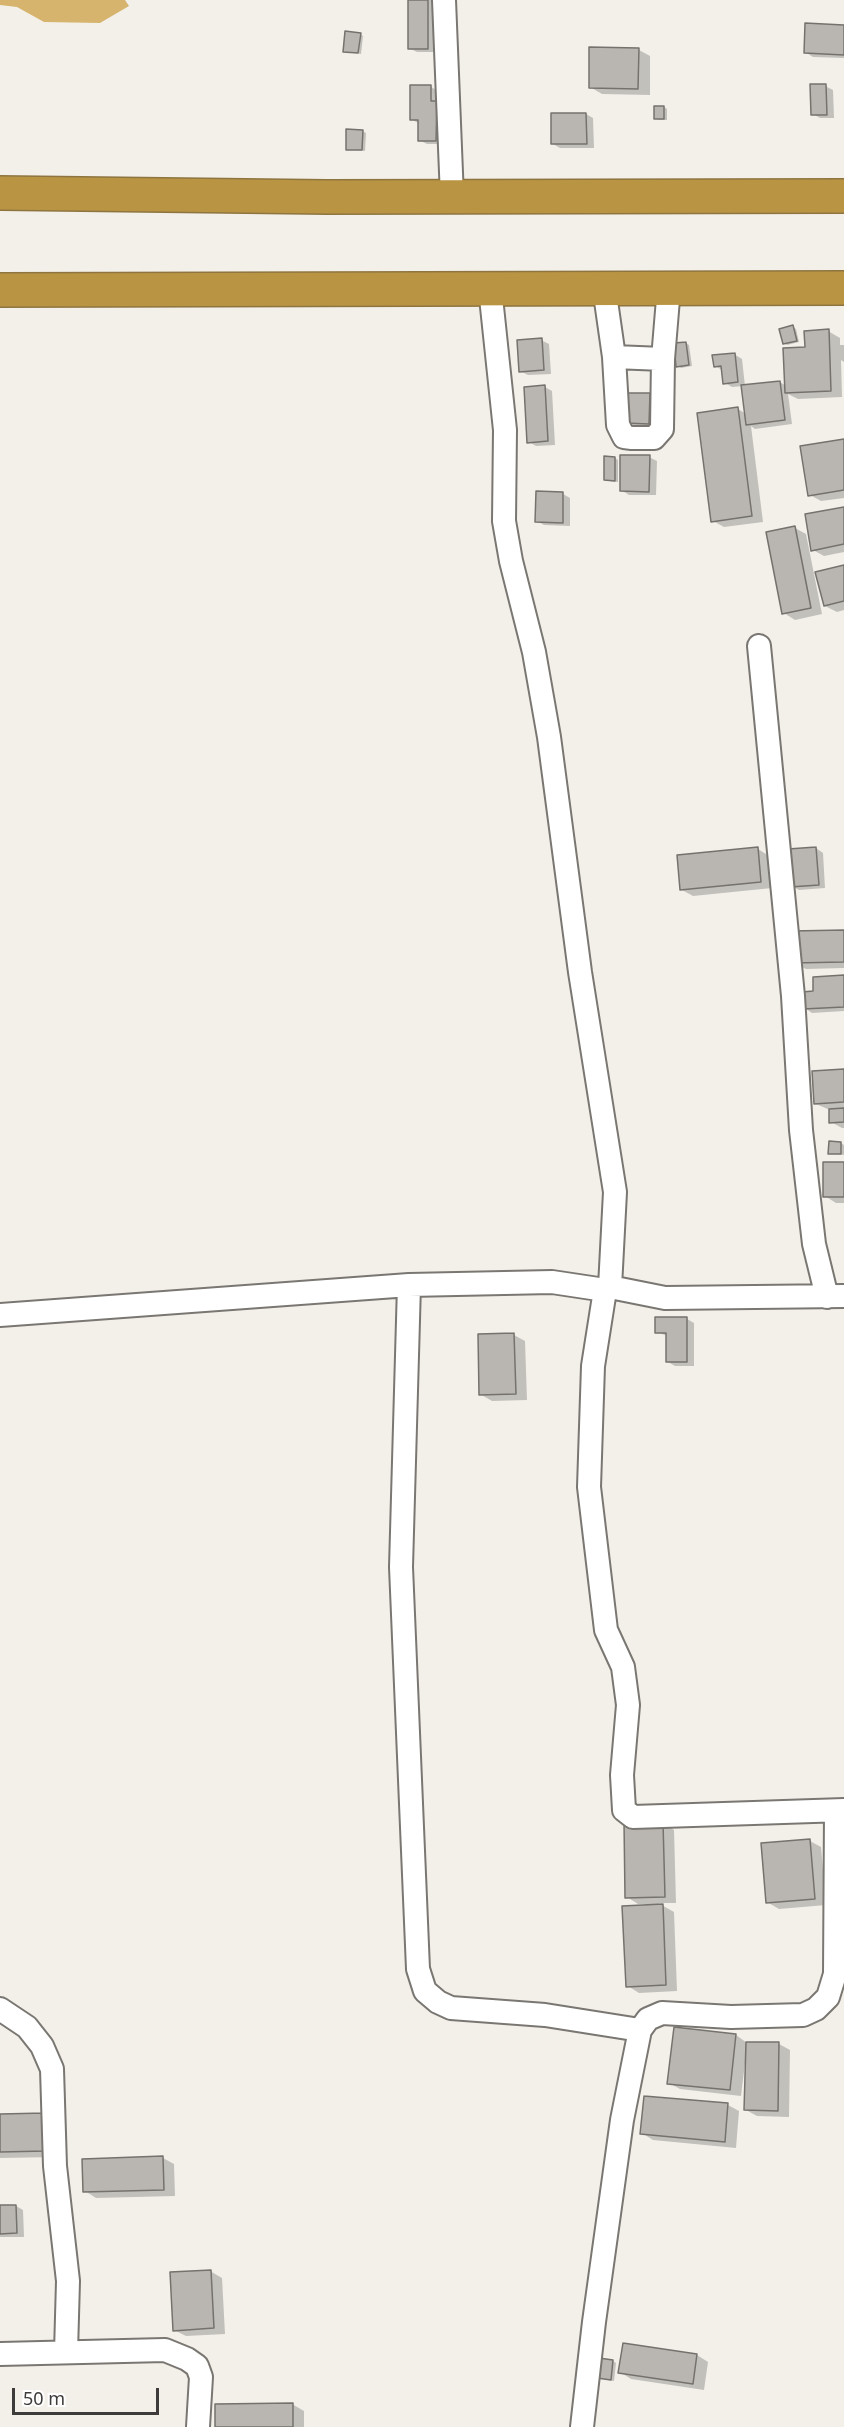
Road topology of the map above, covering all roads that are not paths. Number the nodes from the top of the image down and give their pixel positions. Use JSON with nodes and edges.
{"nodes":[{"id":1,"x":444,"y":0,"type":"edge"},
{"id":2,"x":0,"y":193,"type":"edge"},
{"id":3,"x":844,"y":196,"type":"edge"},
{"id":4,"x":452,"y":197,"type":"junction"},
{"id":5,"x":604,"y":287,"type":"junction"},
{"id":6,"x":490,"y":288,"type":"junction"},
{"id":7,"x":669,"y":288,"type":"junction"},
{"id":8,"x":844,"y":288,"type":"edge"},
{"id":9,"x":0,"y":290,"type":"edge"},
{"id":10,"x":614,"y":357,"type":"junction"},
{"id":11,"x":663,"y":359,"type":"junction"},
{"id":12,"x":759,"y":646,"type":"dead end"},
{"id":13,"x":409,"y":1285,"type":"junction"},
{"id":14,"x":608,"y":1288,"type":"junction"},
{"id":15,"x":836,"y":1296,"type":"edge"},
{"id":16,"x":0,"y":1315,"type":"edge"},
{"id":17,"x":840,"y":1810,"type":"edge"},
{"id":18,"x":0,"y":2009,"type":"edge"},
{"id":19,"x":640,"y":2030,"type":"junction"},
{"id":20,"x":66,"y":2352,"type":"junction"},
{"id":21,"x":0,"y":2354,"type":"edge"},
{"id":22,"x":198,"y":2427,"type":"edge"},
{"id":23,"x":582,"y":2427,"type":"edge"}],
"edges":[{"from":1,"to":4,"type":"street"},
{"from":2,"to":4,"type":"highway"},
{"from":3,"to":4,"type":"highway"},
{"from":5,"to":6,"type":"highway"},
{"from":5,"to":7,"type":"highway"},
{"from":5,"to":10,"type":"street"},
{"from":6,"to":9,"type":"highway"},
{"from":6,"to":14,"type":"street"},
{"from":7,"to":8,"type":"highway"},
{"from":7,"to":11,"type":"street"},
{"from":10,"to":11,"type":"street"},
{"from":10,"to":11,"type":"street"},
{"from":12,"to":15,"type":"street"},
{"from":13,"to":14,"type":"street"},
{"from":13,"to":16,"type":"street"},
{"from":13,"to":19,"type":"street"},
{"from":14,"to":15,"type":"street"},
{"from":14,"to":17,"type":"street"},
{"from":17,"to":19,"type":"street"},
{"from":18,"to":20,"type":"street"},
{"from":19,"to":23,"type":"street"},
{"from":20,"to":21,"type":"street"},
{"from":20,"to":22,"type":"street"}]}
